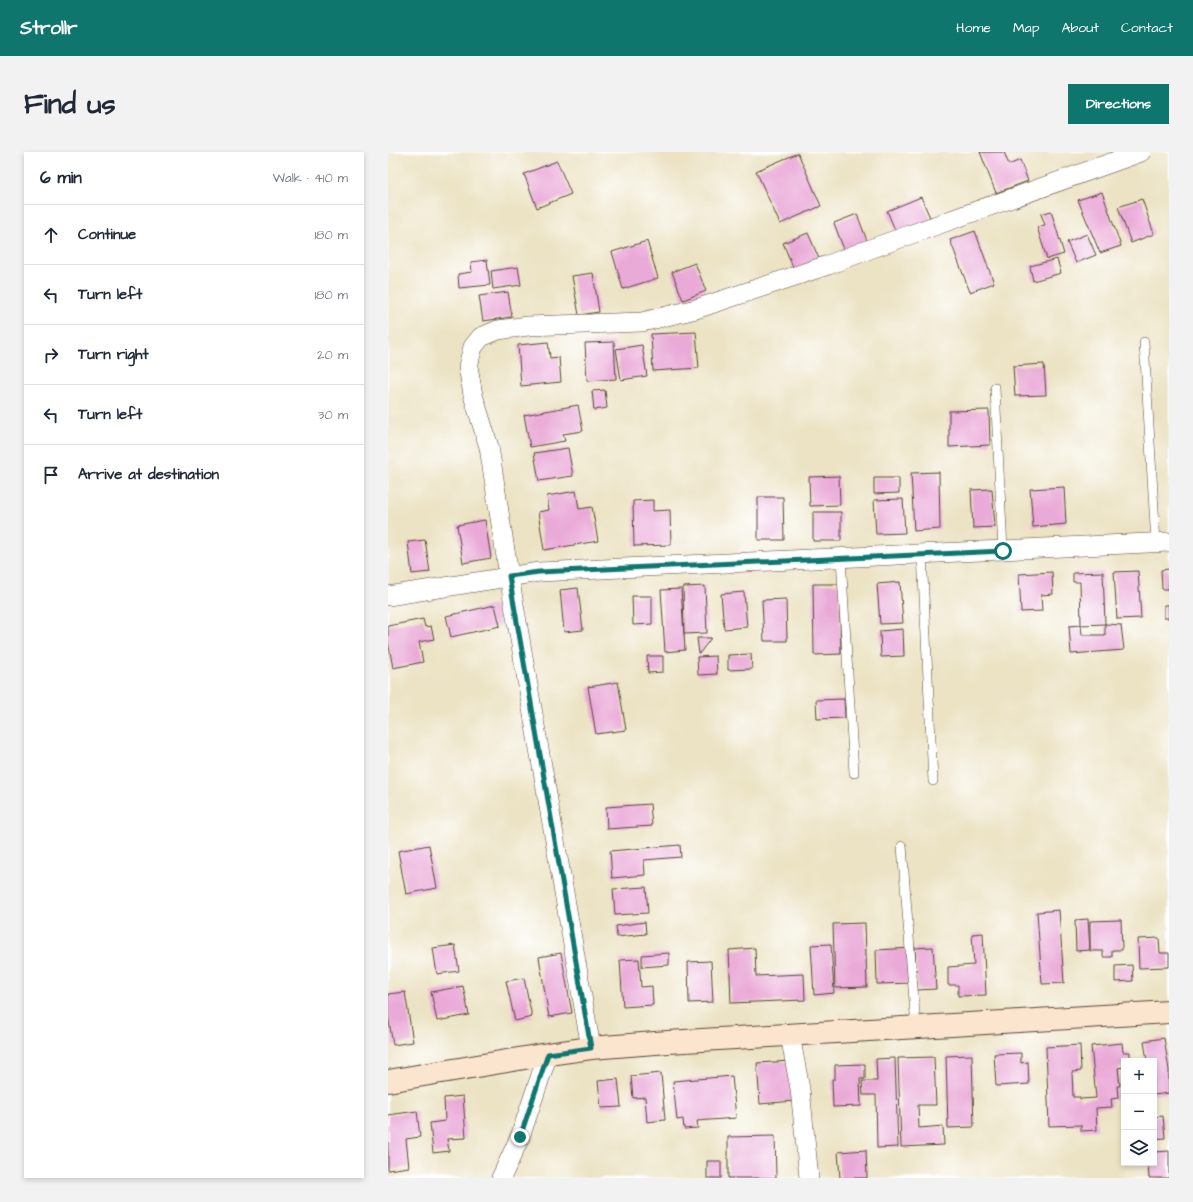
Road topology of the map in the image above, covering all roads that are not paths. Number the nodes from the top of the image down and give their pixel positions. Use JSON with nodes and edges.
{"nodes":[{"id":1,"x":1140,"y":152,"type":"edge"},
{"id":2,"x":1144,"y":342,"type":"dead end"},
{"id":3,"x":995,"y":388,"type":"dead end"},
{"id":4,"x":1162,"y":543,"type":"edge"},
{"id":5,"x":1003,"y":551,"type":"junction"},
{"id":6,"x":922,"y":554,"type":"junction"},
{"id":7,"x":841,"y":558,"type":"junction"},
{"id":8,"x":509,"y":576,"type":"junction"},
{"id":9,"x":388,"y":596,"type":"edge"},
{"id":10,"x":854,"y":773,"type":"dead end"},
{"id":11,"x":933,"y":781,"type":"dead end"},
{"id":12,"x":902,"y":846,"type":"dead end"},
{"id":13,"x":1169,"y":1012,"type":"edge"},
{"id":14,"x":916,"y":1028,"type":"junction"},
{"id":15,"x":790,"y":1035,"type":"junction"},
{"id":16,"x":591,"y":1048,"type":"junction"},
{"id":17,"x":548,"y":1054,"type":"junction"},
{"id":18,"x":388,"y":1081,"type":"edge"},
{"id":19,"x":501,"y":1178,"type":"edge"},
{"id":20,"x":809,"y":1178,"type":"edge"}],
"edges":[{"from":1,"to":8,"type":"street"},
{"from":2,"to":4,"type":"lane"},
{"from":3,"to":5,"type":"lane"},
{"from":4,"to":5,"type":"street"},
{"from":5,"to":6,"type":"street"},
{"from":6,"to":7,"type":"street"},
{"from":6,"to":11,"type":"lane"},
{"from":7,"to":8,"type":"street"},
{"from":7,"to":10,"type":"lane"},
{"from":8,"to":9,"type":"street"},
{"from":8,"to":16,"type":"street"},
{"from":12,"to":14,"type":"lane"},
{"from":13,"to":14,"type":"main road"},
{"from":14,"to":15,"type":"main road"},
{"from":15,"to":16,"type":"main road"},
{"from":15,"to":20,"type":"street"},
{"from":16,"to":17,"type":"main road"},
{"from":17,"to":18,"type":"main road"},
{"from":17,"to":19,"type":"street"}]}
